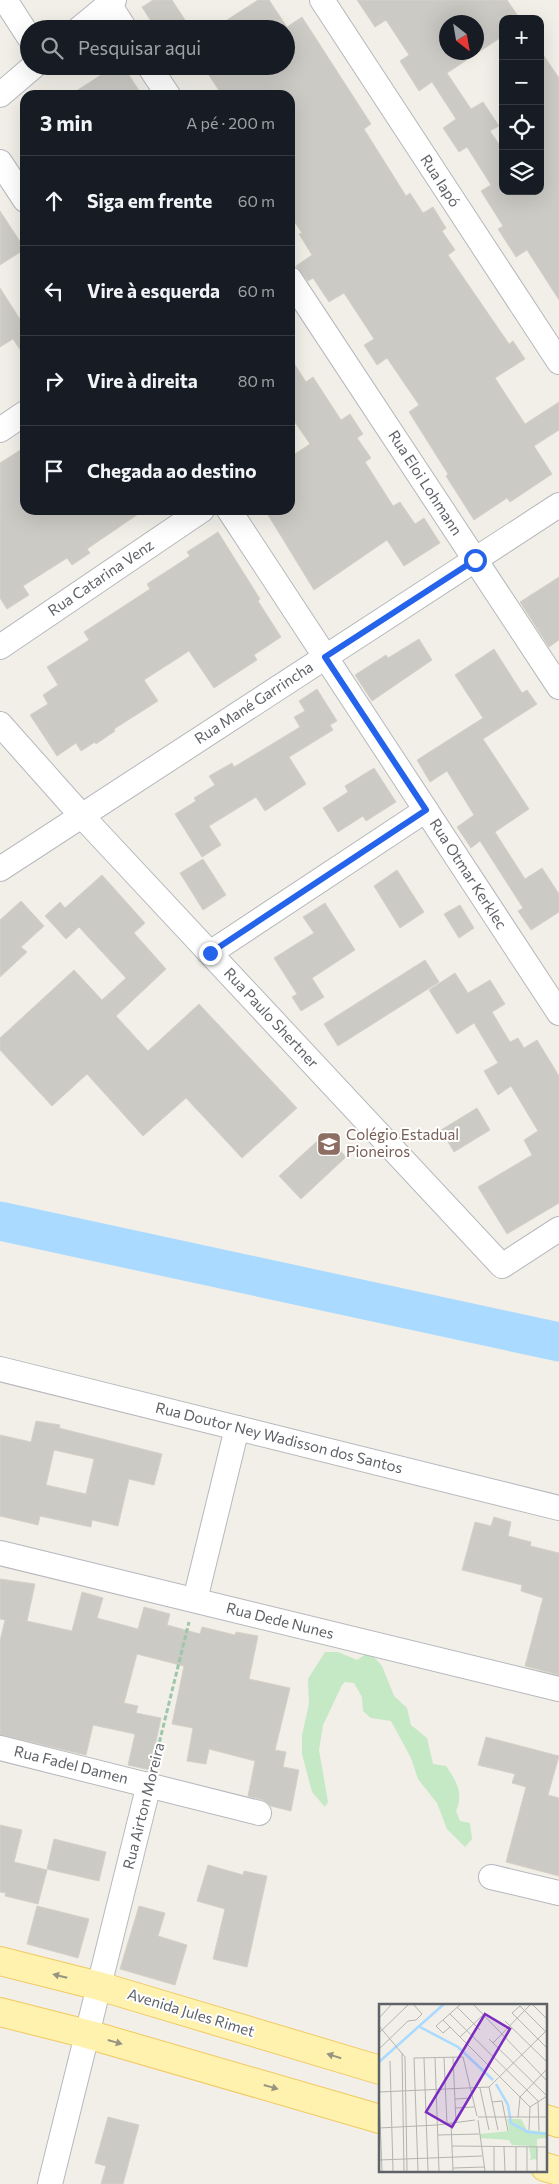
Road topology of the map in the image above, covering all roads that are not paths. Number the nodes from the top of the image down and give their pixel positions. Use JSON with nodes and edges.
{"nodes":[{"id":1,"x":4,"y":0,"type":"edge"},
{"id":2,"x":322,"y":0,"type":"edge"},
{"id":3,"x":111,"y":2,"type":"edge"},
{"id":4,"x":90,"y":20,"type":"edge"},
{"id":5,"x":120,"y":20,"type":"edge"},
{"id":6,"x":20,"y":24,"type":"edge"},
{"id":7,"x":23,"y":75,"type":"edge"},
{"id":8,"x":155,"y":75,"type":"edge"},
{"id":9,"x":165,"y":90,"type":"edge"},
{"id":10,"x":0,"y":95,"type":"edge"},
{"id":11,"x":0,"y":162,"type":"edge"},
{"id":12,"x":20,"y":192,"type":"edge"},
{"id":13,"x":295,"y":287,"type":"edge"},
{"id":14,"x":559,"y":362,"type":"edge"},
{"id":15,"x":20,"y":416,"type":"edge"},
{"id":16,"x":0,"y":430,"type":"edge"},
{"id":17,"x":559,"y":505,"type":"edge"},
{"id":18,"x":195,"y":515,"type":"edge"},
{"id":19,"x":232,"y":515,"type":"edge"},
{"id":20,"x":475,"y":560,"type":"junction"},
{"id":21,"x":0,"y":647,"type":"edge"},
{"id":22,"x":325,"y":657,"type":"junction"},
{"id":23,"x":559,"y":687,"type":"edge"},
{"id":24,"x":0,"y":724,"type":"edge"},
{"id":25,"x":426,"y":810,"type":"junction"},
{"id":26,"x":81,"y":815,"type":"junction"},
{"id":27,"x":0,"y":869,"type":"edge"},
{"id":28,"x":210,"y":953,"type":"junction"},
{"id":29,"x":559,"y":1013,"type":"edge"},
{"id":30,"x":559,"y":1229,"type":"edge"},
{"id":31,"x":0,"y":1369,"type":"edge"},
{"id":32,"x":237,"y":1428,"type":"junction"},
{"id":33,"x":559,"y":1508,"type":"edge"},
{"id":34,"x":0,"y":1552,"type":"edge"},
{"id":35,"x":194,"y":1600,"type":"junction"},
{"id":36,"x":559,"y":1689,"type":"edge"},
{"id":37,"x":0,"y":1748,"type":"edge"},
{"id":38,"x":149,"y":1784,"type":"junction"},
{"id":39,"x":259,"y":1813,"type":"dead end"},
{"id":40,"x":490,"y":1877,"type":"dead end"},
{"id":41,"x":559,"y":1893,"type":"edge"},
{"id":42,"x":0,"y":1962,"type":"edge"},
{"id":43,"x":99,"y":1986,"type":"junction"},
{"id":44,"x":0,"y":2012,"type":"edge"},
{"id":45,"x":87,"y":2034,"type":"junction"},
{"id":46,"x":379,"y":2070,"type":"edge"},
{"id":47,"x":379,"y":2119,"type":"edge"},
{"id":48,"x":546,"y":2119,"type":"edge"},
{"id":49,"x":559,"y":2123,"type":"edge"},
{"id":50,"x":546,"y":2167,"type":"edge"},
{"id":51,"x":559,"y":2171,"type":"edge"},
{"id":52,"x":50,"y":2184,"type":"edge"}],
"edges":[{"from":1,"to":6,"type":"street"},
{"from":2,"to":14,"type":"street","name":"Rua Iapó"},
{"from":3,"to":4,"type":"street"},
{"from":3,"to":5,"type":"street"},
{"from":7,"to":10,"type":"street"},
{"from":8,"to":9,"type":"street"},
{"from":11,"to":12,"type":"street"},
{"from":13,"to":20,"type":"street","name":"Rua Eloi Lohmann"},
{"from":15,"to":16,"type":"street"},
{"from":17,"to":20,"type":"street","name":"Rua Mané Garrincha"},
{"from":18,"to":21,"type":"street","name":"Rua Catarina Venz"},
{"from":19,"to":22,"type":"street","name":"Rua Otmar Kerklec"},
{"from":20,"to":22,"type":"street","name":"Rua Mané Garrincha"},
{"from":20,"to":23,"type":"street","name":"Rua Eloi Lohmann"},
{"from":22,"to":25,"type":"street","name":"Rua Otmar Kerklec"},
{"from":22,"to":26,"type":"street","name":"Rua Mané Garrincha"},
{"from":24,"to":26,"type":"street","name":"Rua Paulo Shertner"},
{"from":25,"to":28,"type":"street"},
{"from":25,"to":29,"type":"street","name":"Rua Otmar Kerklec"},
{"from":26,"to":27,"type":"street","name":"Rua Mané Garrincha"},
{"from":26,"to":28,"type":"street","name":"Rua Paulo Shertner"},
{"from":28,"to":30,"type":"street","name":"Rua Paulo Shertner"},
{"from":31,"to":32,"type":"street","name":"Rua Doutor Ney Wadisson dos Santos"},
{"from":32,"to":33,"type":"street","name":"Rua Doutor Ney Wadisson dos Santos"},
{"from":32,"to":35,"type":"street"},
{"from":34,"to":35,"type":"street","name":"Rua Dede Nunes"},
{"from":35,"to":36,"type":"street","name":"Rua Dede Nunes"},
{"from":37,"to":38,"type":"street","name":"Rua Fadel Damen"},
{"from":38,"to":39,"type":"street","name":"Rua Fadel Damen"},
{"from":38,"to":43,"type":"street","name":"Rua Airton Moreira"},
{"from":40,"to":41,"type":"street"},
{"from":43,"to":42,"type":"main road","name":"Avenida Jules Rimet","one_way":true},
{"from":43,"to":45,"type":"street","name":"Rua Airton Moreira"},
{"from":46,"to":43,"type":"main road","name":"Avenida Jules Rimet","one_way":true},
{"from":44,"to":45,"type":"main road"},
{"from":45,"to":47,"type":"main road","one_way":true},
{"from":45,"to":52,"type":"street","name":"Rua Airton Moreira"},
{"from":48,"to":49,"type":"main road"},
{"from":50,"to":51,"type":"main road"}]}
